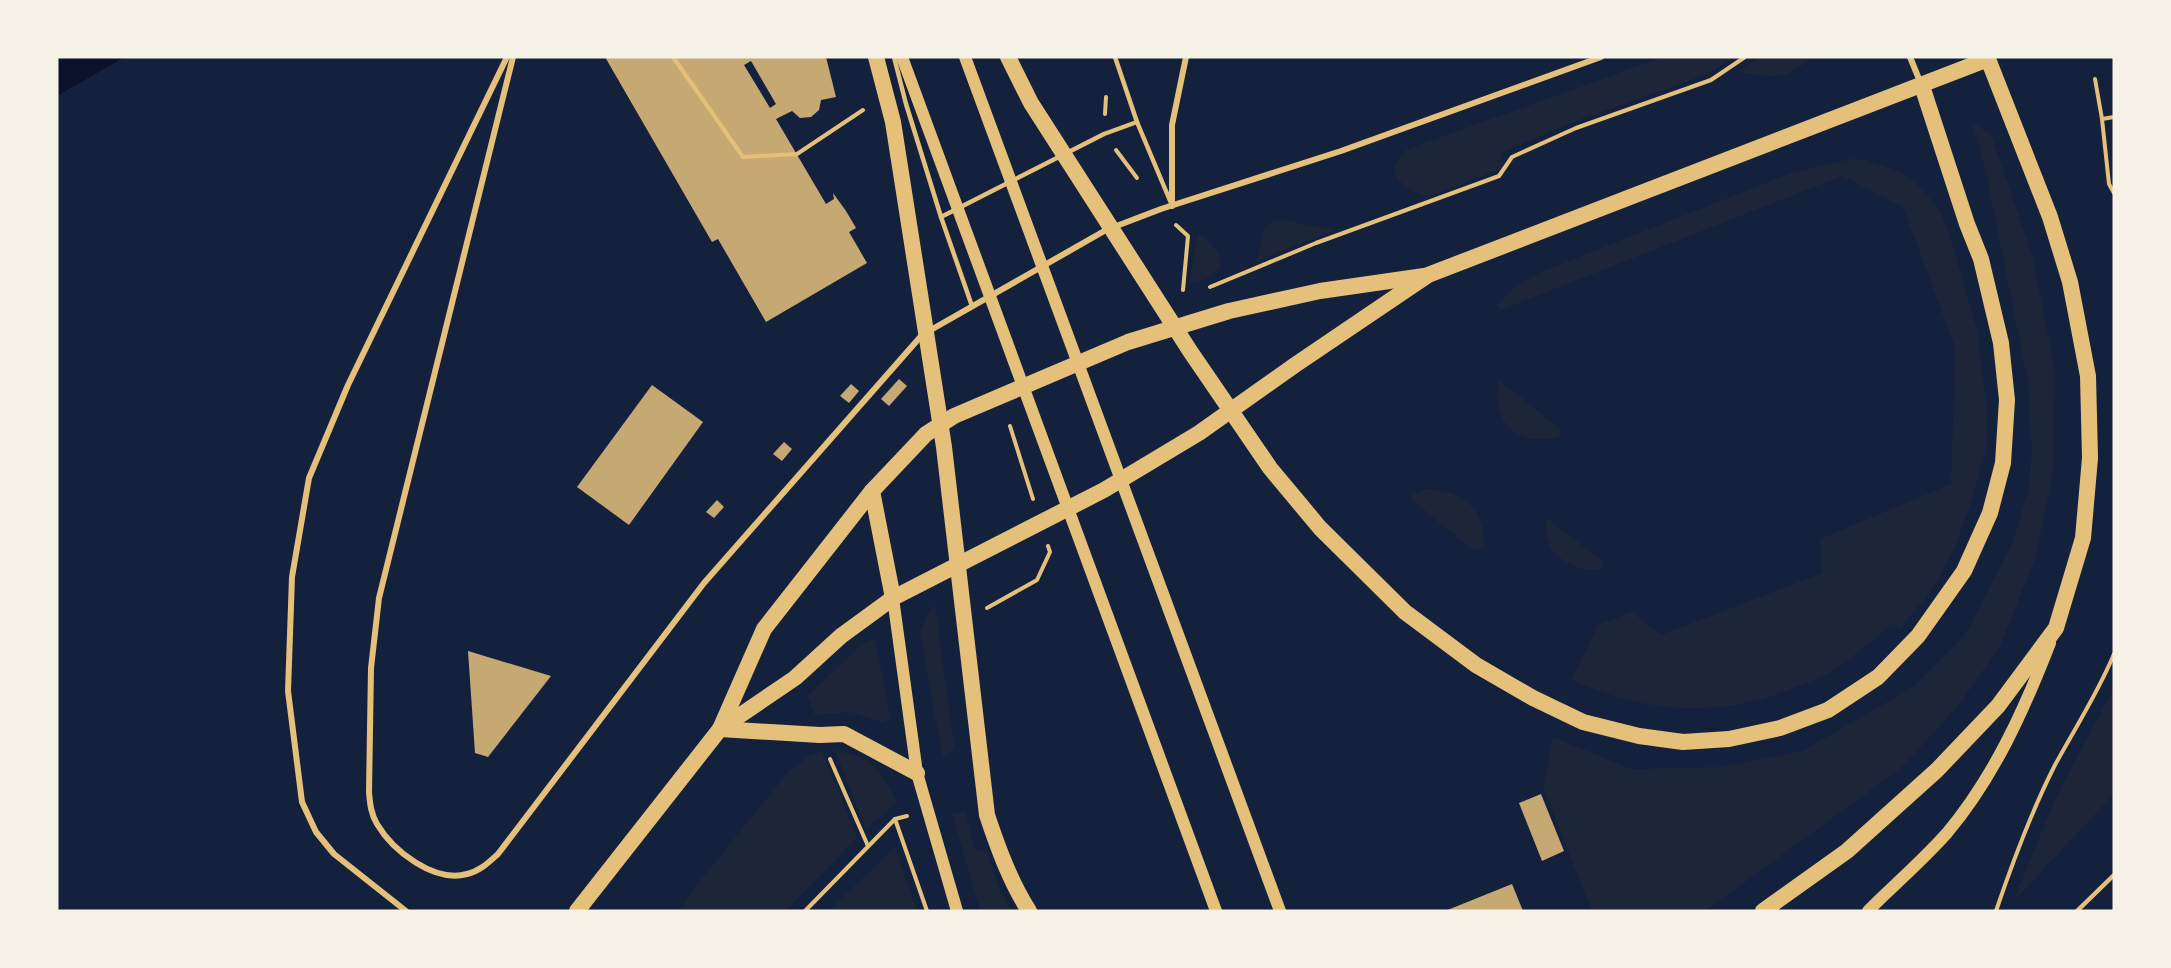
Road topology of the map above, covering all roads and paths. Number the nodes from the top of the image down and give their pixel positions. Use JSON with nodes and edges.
{"nodes":[{"id":1,"x":507,"y":57,"type":"edge"},
{"id":2,"x":513,"y":57,"type":"edge"},
{"id":3,"x":673,"y":57,"type":"edge"},
{"id":4,"x":876,"y":57,"type":"edge"},
{"id":5,"x":894,"y":57,"type":"edge"},
{"id":6,"x":902,"y":57,"type":"edge"},
{"id":7,"x":964,"y":57,"type":"edge"},
{"id":8,"x":1008,"y":57,"type":"edge"},
{"id":9,"x":1115,"y":57,"type":"edge"},
{"id":10,"x":1186,"y":57,"type":"edge"},
{"id":11,"x":1600,"y":57,"type":"edge"},
{"id":12,"x":1910,"y":57,"type":"edge"},
{"id":13,"x":1990,"y":58,"type":"edge"},
{"id":14,"x":2095,"y":79,"type":"dead end"},
{"id":15,"x":1922,"y":86,"type":"junction"},
{"id":16,"x":864,"y":109,"type":"dead end"},
{"id":17,"x":2114,"y":117,"type":"edge"},
{"id":18,"x":2103,"y":119,"type":"junction"},
{"id":19,"x":1137,"y":122,"type":"junction"},
{"id":20,"x":2114,"y":193,"type":"edge"},
{"id":21,"x":1172,"y":206,"type":"junction"},
{"id":22,"x":941,"y":217,"type":"junction"},
{"id":23,"x":1428,"y":275,"type":"junction"},
{"id":24,"x":972,"y":306,"type":"junction"},
{"id":25,"x":872,"y":491,"type":"junction"},
{"id":26,"x":893,"y":598,"type":"junction"},
{"id":27,"x":2056,"y":628,"type":"junction"},
{"id":28,"x":2114,"y":654,"type":"edge"},
{"id":29,"x":720,"y":729,"type":"junction"},
{"id":30,"x":917,"y":773,"type":"junction"},
{"id":31,"x":927,"y":810,"type":"junction"},
{"id":32,"x":895,"y":819,"type":"junction"},
{"id":33,"x":2114,"y":874,"type":"edge"},
{"id":34,"x":406,"y":911,"type":"edge"},
{"id":35,"x":577,"y":911,"type":"edge"},
{"id":36,"x":805,"y":911,"type":"edge"},
{"id":37,"x":927,"y":911,"type":"edge"},
{"id":38,"x":957,"y":911,"type":"edge"},
{"id":39,"x":1029,"y":911,"type":"edge"},
{"id":40,"x":1216,"y":911,"type":"edge"},
{"id":41,"x":1280,"y":911,"type":"edge"},
{"id":42,"x":1763,"y":911,"type":"edge"},
{"id":43,"x":1868,"y":911,"type":"edge"},
{"id":44,"x":1996,"y":911,"type":"edge"},
{"id":45,"x":2077,"y":911,"type":"edge"}],
"edges":[{"from":1,"to":34,"type":"street"},
{"from":2,"to":24,"type":"street"},
{"from":3,"to":16,"type":"path"},
{"from":4,"to":39,"type":"highway"},
{"from":5,"to":22,"type":"lane"},
{"from":6,"to":40,"type":"main road"},
{"from":7,"to":41,"type":"main road"},
{"from":8,"to":15,"type":"highway"},
{"from":9,"to":19,"type":"lane"},
{"from":10,"to":21,"type":"street"},
{"from":11,"to":21,"type":"street"},
{"from":12,"to":15,"type":"street"},
{"from":13,"to":15,"type":"highway"},
{"from":13,"to":27,"type":"highway"},
{"from":14,"to":18,"type":"path"},
{"from":15,"to":23,"type":"highway"},
{"from":17,"to":18,"type":"path"},
{"from":18,"to":20,"type":"path"},
{"from":19,"to":21,"type":"lane"},
{"from":19,"to":22,"type":"lane"},
{"from":21,"to":24,"type":"street"},
{"from":22,"to":24,"type":"lane"},
{"from":23,"to":25,"type":"highway"},
{"from":23,"to":26,"type":"highway"},
{"from":25,"to":26,"type":"highway"},
{"from":25,"to":29,"type":"highway"},
{"from":26,"to":29,"type":"highway"},
{"from":26,"to":30,"type":"main road"},
{"from":27,"to":42,"type":"highway"},
{"from":27,"to":43,"type":"main road"},
{"from":28,"to":44,"type":"path"},
{"from":29,"to":30,"type":"highway"},
{"from":29,"to":35,"type":"highway"},
{"from":30,"to":31,"type":"main road"},
{"from":31,"to":32,"type":"path"},
{"from":31,"to":38,"type":"main road"},
{"from":32,"to":36,"type":"path"},
{"from":32,"to":37,"type":"path"},
{"from":33,"to":45,"type":"lane"}]}
